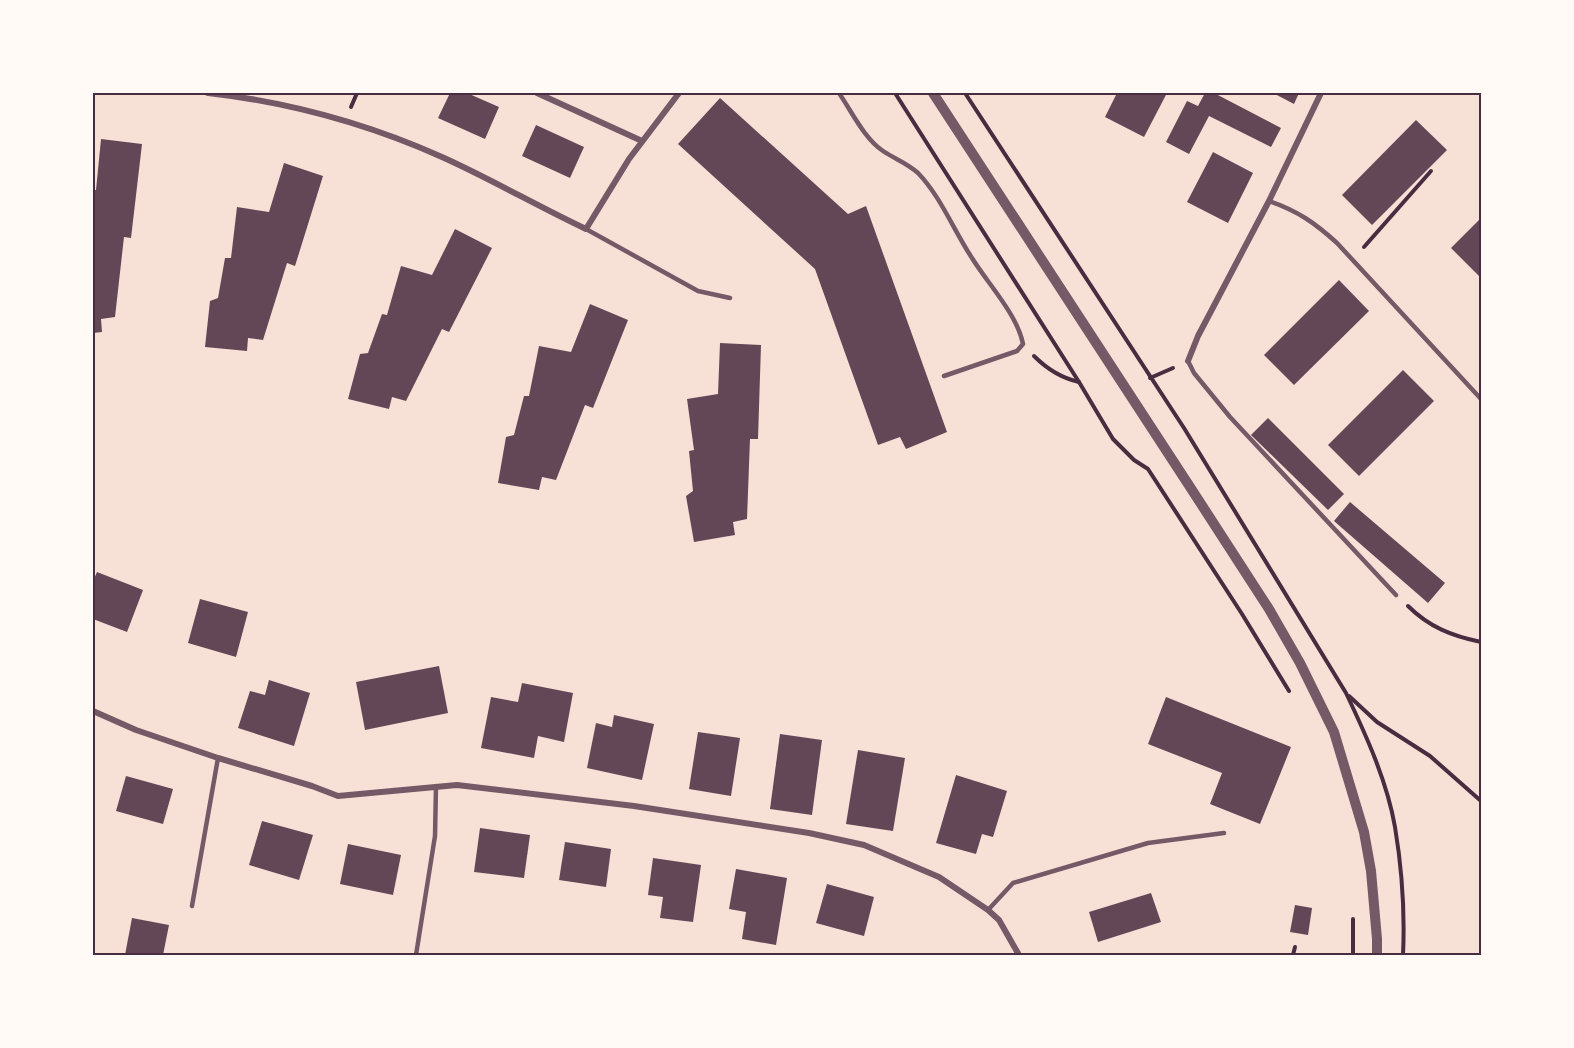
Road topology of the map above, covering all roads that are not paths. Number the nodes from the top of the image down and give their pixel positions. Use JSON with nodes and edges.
{"nodes":[{"id":1,"x":208,"y":93,"type":"edge"},
{"id":2,"x":537,"y":93,"type":"edge"},
{"id":3,"x":679,"y":93,"type":"edge"},
{"id":4,"x":839,"y":93,"type":"edge"},
{"id":5,"x":933,"y":93,"type":"edge"},
{"id":6,"x":1321,"y":93,"type":"edge"},
{"id":7,"x":642,"y":141,"type":"junction"},
{"id":8,"x":1269,"y":201,"type":"junction"},
{"id":9,"x":586,"y":229,"type":"junction"},
{"id":10,"x":730,"y":298,"type":"dead end"},
{"id":11,"x":1188,"y":361,"type":"joint"},
{"id":12,"x":944,"y":376,"type":"dead end"},
{"id":13,"x":1481,"y":399,"type":"edge"},
{"id":14,"x":1396,"y":595,"type":"road end"},
{"id":15,"x":93,"y":711,"type":"edge"},
{"id":16,"x":218,"y":758,"type":"junction"},
{"id":17,"x":436,"y":786,"type":"junction"},
{"id":18,"x":1224,"y":833,"type":"dead end"},
{"id":19,"x":192,"y":906,"type":"dead end"},
{"id":20,"x":988,"y":910,"type":"junction"},
{"id":21,"x":416,"y":955,"type":"edge"},
{"id":22,"x":1019,"y":955,"type":"edge"},
{"id":23,"x":1377,"y":955,"type":"edge"}],
"edges":[{"from":1,"to":9,"type":"street"},
{"from":2,"to":7,"type":"street"},
{"from":3,"to":7,"type":"street"},
{"from":4,"to":12,"type":"lane"},
{"from":5,"to":23,"type":"street"},
{"from":6,"to":8,"type":"street"},
{"from":7,"to":9,"type":"street"},
{"from":8,"to":11,"type":"street"},
{"from":8,"to":13,"type":"lane"},
{"from":9,"to":10,"type":"lane"},
{"from":11,"to":14,"type":"lane"},
{"from":15,"to":16,"type":"street"},
{"from":16,"to":17,"type":"street"},
{"from":16,"to":19,"type":"lane"},
{"from":17,"to":20,"type":"street"},
{"from":17,"to":21,"type":"lane"},
{"from":18,"to":20,"type":"lane"},
{"from":20,"to":22,"type":"street"}]}
